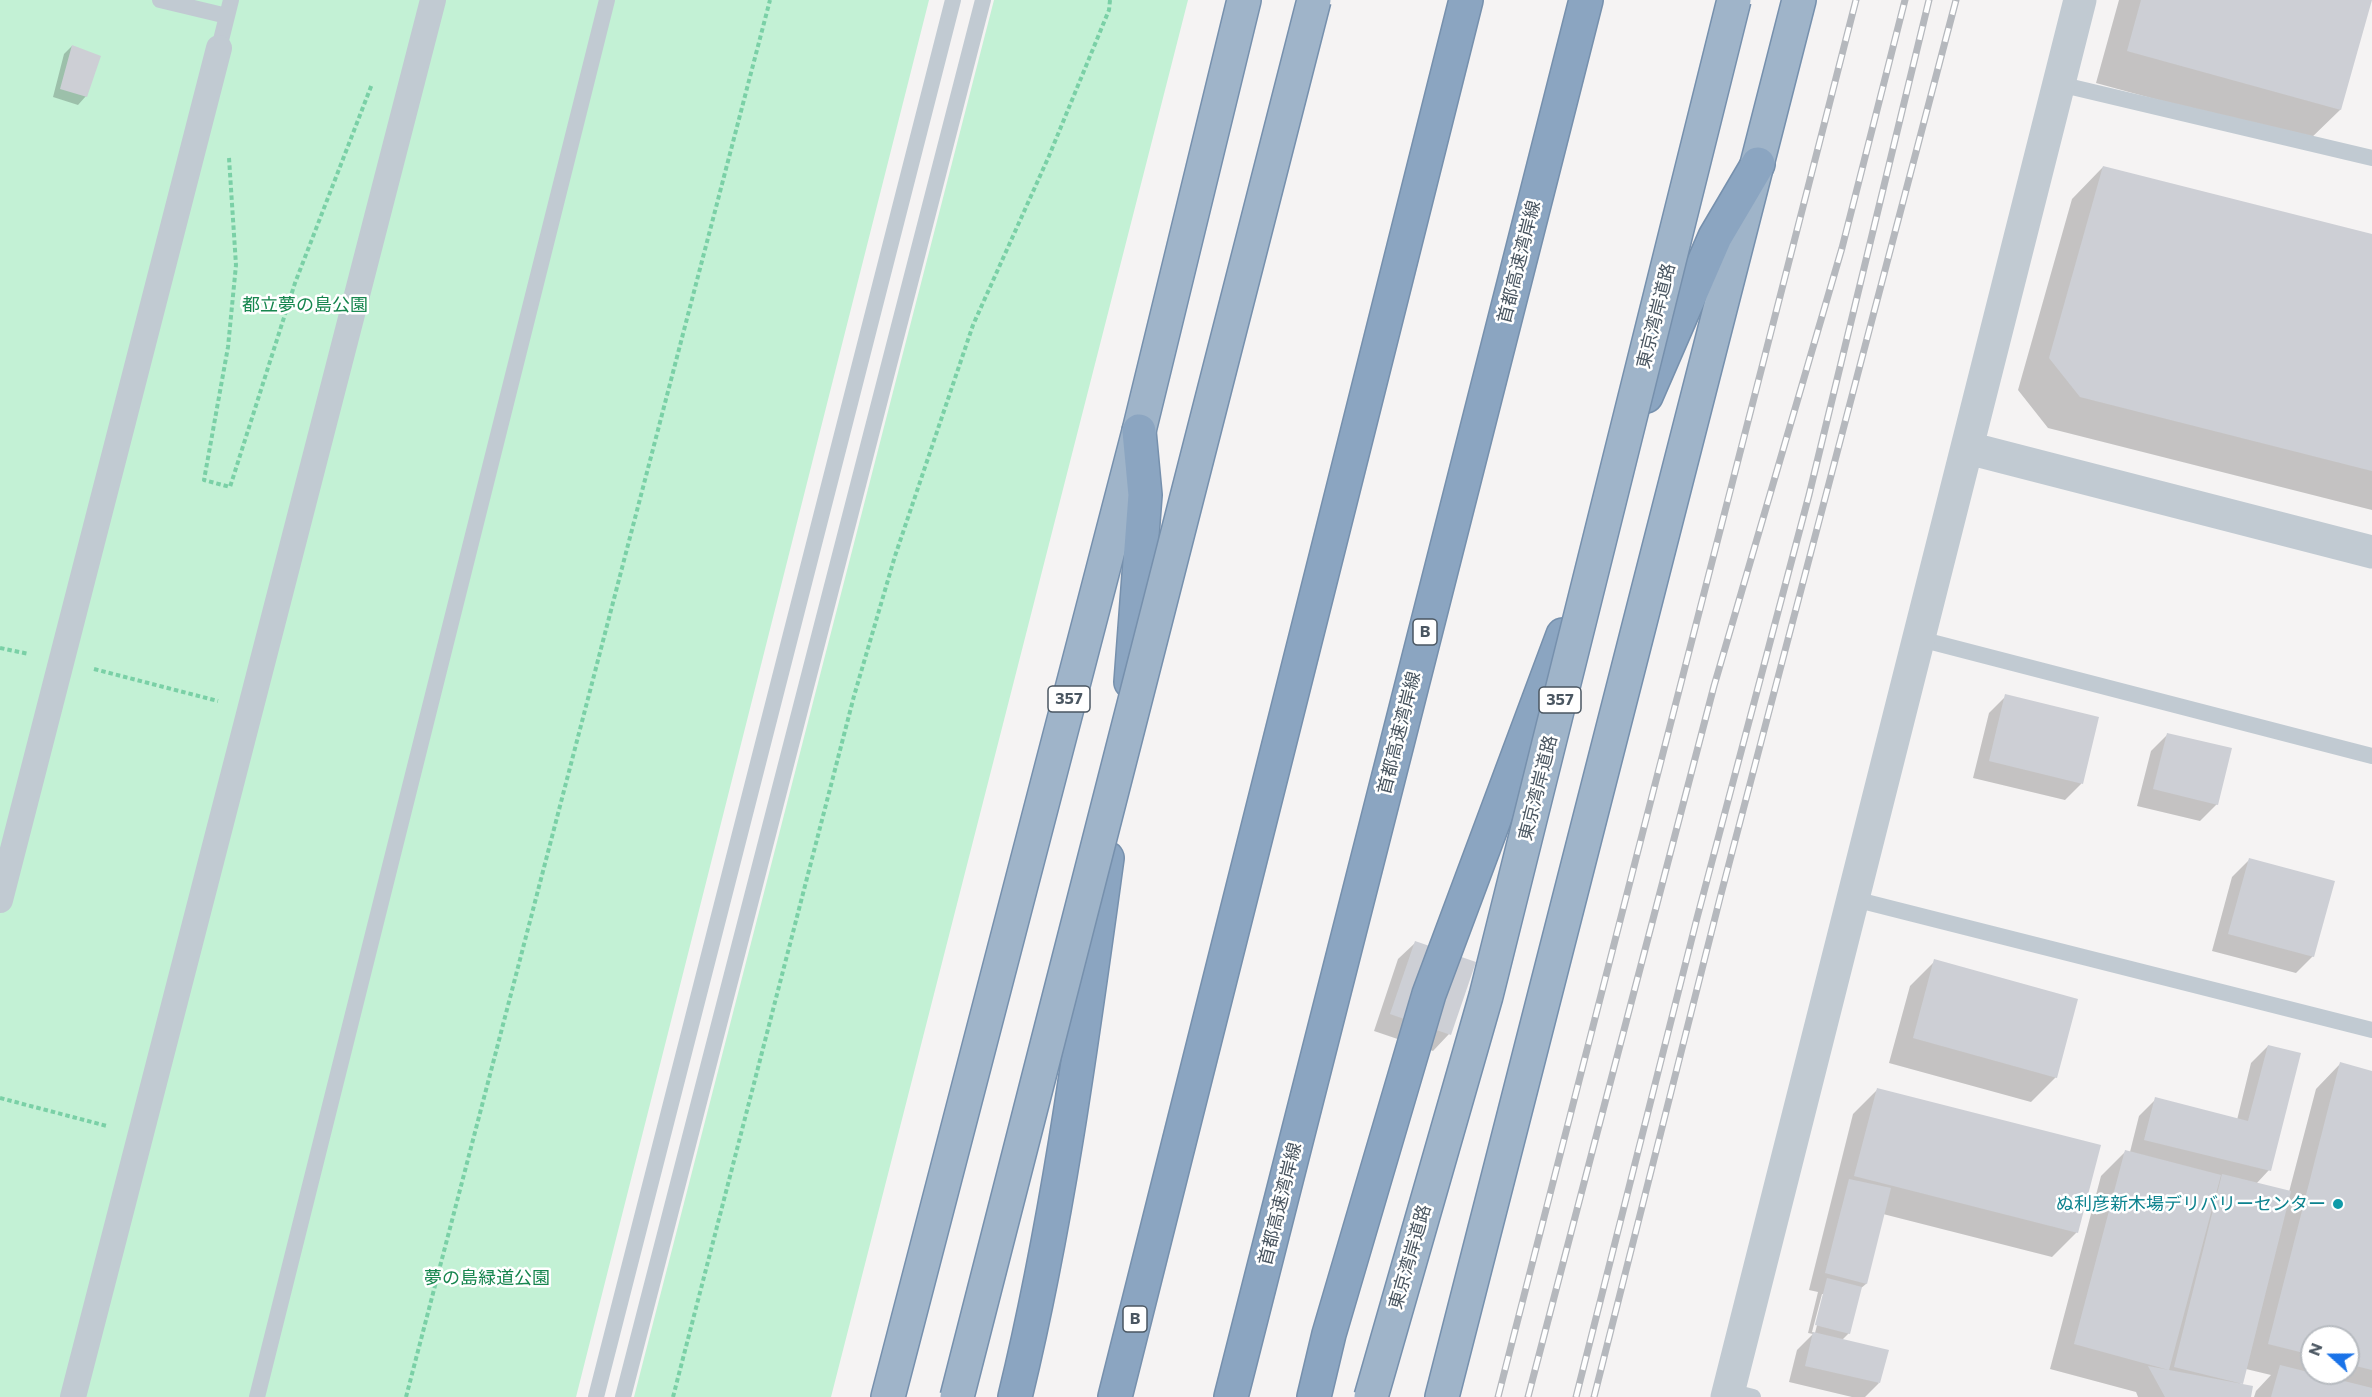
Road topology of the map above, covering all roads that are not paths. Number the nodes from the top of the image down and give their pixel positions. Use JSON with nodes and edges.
{"nodes":[{"id":1,"x":160,"y":0,"type":"edge"},
{"id":2,"x":433,"y":0,"type":"edge"},
{"id":3,"x":607,"y":0,"type":"edge"},
{"id":4,"x":952,"y":0,"type":"edge"},
{"id":5,"x":983,"y":0,"type":"edge"},
{"id":6,"x":1244,"y":0,"type":"edge"},
{"id":7,"x":1314,"y":0,"type":"edge"},
{"id":8,"x":1466,"y":0,"type":"edge"},
{"id":9,"x":1586,"y":0,"type":"edge"},
{"id":10,"x":1734,"y":0,"type":"edge"},
{"id":11,"x":1800,"y":0,"type":"edge"},
{"id":12,"x":2080,"y":0,"type":"edge"},
{"id":13,"x":229,"y":8,"type":"edge"},
{"id":14,"x":219,"y":48,"type":"joint"},
{"id":15,"x":2059,"y":84,"type":"junction"},
{"id":16,"x":2372,"y":158,"type":"edge"},
{"id":17,"x":1758,"y":164,"type":"junction"},
{"id":18,"x":1139,"y":431,"type":"junction"},
{"id":19,"x":1968,"y":448,"type":"junction"},
{"id":20,"x":2372,"y":552,"type":"edge"},
{"id":21,"x":1920,"y":639,"type":"junction"},
{"id":22,"x":2372,"y":756,"type":"edge"},
{"id":23,"x":1854,"y":899,"type":"junction"},
{"id":24,"x":0,"y":900,"type":"edge"},
{"id":25,"x":2372,"y":1030,"type":"edge"},
{"id":26,"x":1736,"y":1395,"type":"edge"},
{"id":27,"x":73,"y":1397,"type":"edge"},
{"id":28,"x":257,"y":1397,"type":"edge"},
{"id":29,"x":596,"y":1397,"type":"edge"},
{"id":30,"x":623,"y":1397,"type":"edge"},
{"id":31,"x":888,"y":1397,"type":"edge"},
{"id":32,"x":957,"y":1397,"type":"edge"},
{"id":33,"x":1015,"y":1397,"type":"edge"},
{"id":34,"x":1115,"y":1397,"type":"edge"},
{"id":35,"x":1231,"y":1397,"type":"edge"},
{"id":36,"x":1314,"y":1397,"type":"edge"},
{"id":37,"x":1371,"y":1397,"type":"edge"},
{"id":38,"x":1442,"y":1397,"type":"edge"}],
"edges":[{"from":1,"to":13,"type":"lane"},
{"from":2,"to":27,"type":"street"},
{"from":3,"to":28,"type":"lane"},
{"from":4,"to":29,"type":"lane"},
{"from":5,"to":30,"type":"lane"},
{"from":6,"to":18,"type":"highway","number":"357"},
{"from":7,"to":32,"type":"highway","bridge":true},
{"from":8,"to":34,"type":"highway","number":"B"},
{"from":9,"to":35,"type":"highway","name":"首都高速湾岸線","number":"B"},
{"from":10,"to":37,"type":"highway","name":"東京湾岸道路","number":"357","bridge":true},
{"from":11,"to":17,"type":"highway"},
{"from":12,"to":15,"type":"street"},
{"from":13,"to":14,"type":"lane"},
{"from":14,"to":24,"type":"street"},
{"from":15,"to":16,"type":"lane"},
{"from":15,"to":19,"type":"street"},
{"from":17,"to":36,"type":"highway"},
{"from":17,"to":38,"type":"highway"},
{"from":18,"to":31,"type":"highway","number":"357"},
{"from":18,"to":33,"type":"highway"},
{"from":19,"to":20,"type":"street"},
{"from":19,"to":21,"type":"street"},
{"from":21,"to":22,"type":"lane"},
{"from":21,"to":23,"type":"street"},
{"from":23,"to":25,"type":"lane"},
{"from":23,"to":26,"type":"street"}]}
